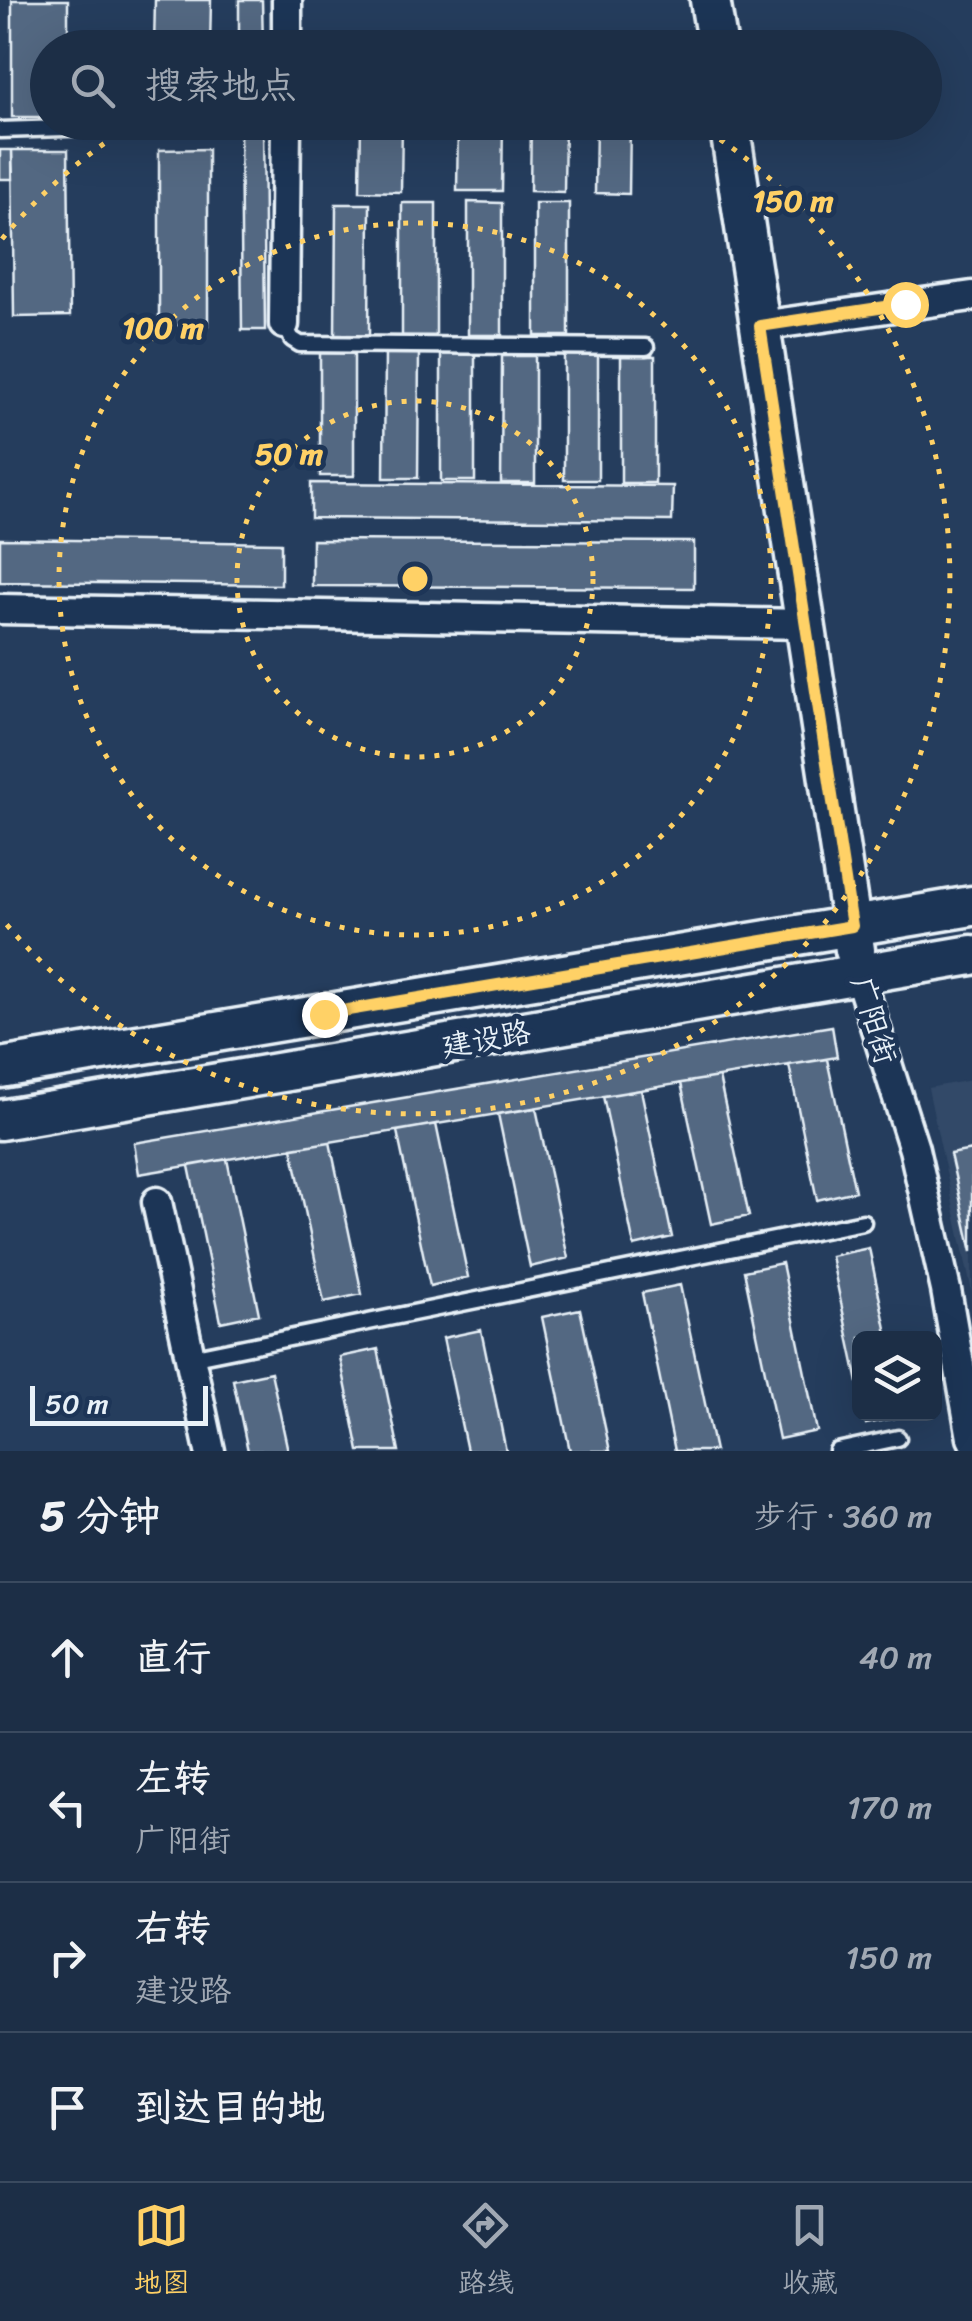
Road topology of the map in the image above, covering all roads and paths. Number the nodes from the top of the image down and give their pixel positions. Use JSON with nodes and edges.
{"nodes":[{"id":1,"x":287,"y":0,"type":"edge"},
{"id":2,"x":710,"y":0,"type":"edge"},
{"id":3,"x":287,"y":30,"type":"edge"},
{"id":4,"x":715,"y":30,"type":"edge"},
{"id":5,"x":30,"y":129,"type":"edge"},
{"id":6,"x":0,"y":130,"type":"edge"},
{"id":7,"x":286,"y":140,"type":"edge"},
{"id":8,"x":732,"y":140,"type":"edge"},
{"id":9,"x":972,"y":296,"type":"edge"},
{"id":10,"x":284,"y":324,"type":"joint"},
{"id":11,"x":760,"y":326,"type":"junction"},
{"id":12,"x":646,"y":348,"type":"dead end"},
{"id":13,"x":0,"y":610,"type":"edge"},
{"id":14,"x":806,"y":624,"type":"junction"},
{"id":15,"x":972,"y":906,"type":"edge"},
{"id":16,"x":852,"y":926,"type":"junction"},
{"id":17,"x":972,"y":956,"type":"edge"},
{"id":18,"x":859,"y":975,"type":"junction"},
{"id":19,"x":0,"y":1068,"type":"edge"},
{"id":20,"x":0,"y":1120,"type":"edge"},
{"id":21,"x":157,"y":1202,"type":"dead end"},
{"id":22,"x":863,"y":1222,"type":"dead end"},
{"id":23,"x":190,"y":1358,"type":"junction"},
{"id":24,"x":898,"y":1438,"type":"dead end"},
{"id":25,"x":972,"y":1438,"type":"edge"},
{"id":26,"x":210,"y":1451,"type":"edge"},
{"id":27,"x":838,"y":1451,"type":"edge"}],
"edges":[{"from":1,"to":3,"type":"street"},
{"from":2,"to":4,"type":"street"},
{"from":5,"to":6,"type":"lane"},
{"from":7,"to":10,"type":"street"},
{"from":8,"to":11,"type":"street","name":"广阳街"},
{"from":9,"to":11,"type":"street"},
{"from":10,"to":12,"type":"lane"},
{"from":11,"to":14,"type":"street","name":"广阳街"},
{"from":13,"to":14,"type":"street"},
{"from":14,"to":16,"type":"street","name":"广阳街"},
{"from":15,"to":16,"type":"street","name":"建设路"},
{"from":16,"to":18,"type":"street","name":"广阳街"},
{"from":16,"to":19,"type":"street","name":"建设路"},
{"from":17,"to":18,"type":"street","name":"建设路"},
{"from":18,"to":20,"type":"street","name":"建设路"},
{"from":18,"to":25,"type":"street","name":"广阳街"},
{"from":21,"to":23,"type":"street"},
{"from":22,"to":23,"type":"lane"},
{"from":23,"to":26,"type":"street"},
{"from":24,"to":27,"type":"lane"}]}
